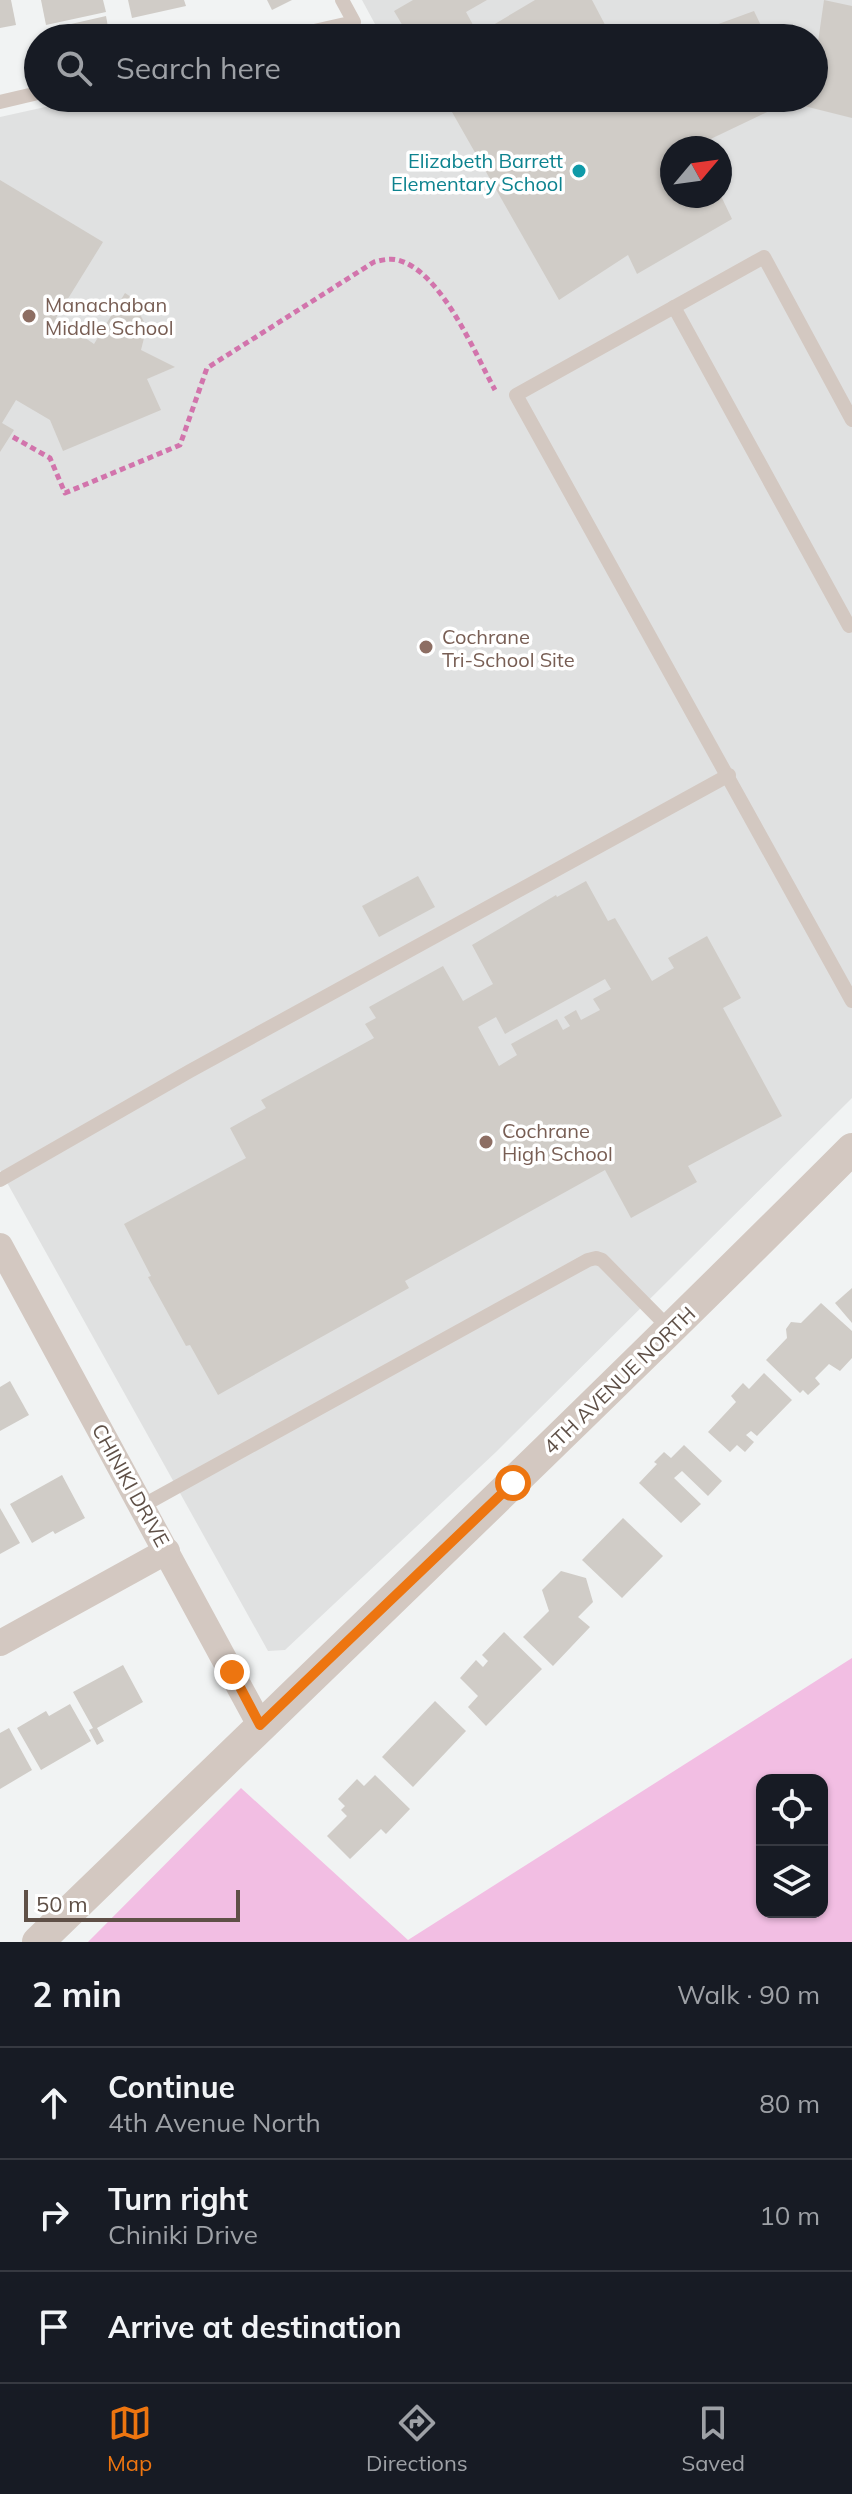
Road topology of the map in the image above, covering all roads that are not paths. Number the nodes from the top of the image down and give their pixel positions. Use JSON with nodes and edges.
{"nodes":[{"id":1,"x":342,"y":0,"type":"edge"},
{"id":2,"x":345,"y":24,"type":"edge"},
{"id":3,"x":24,"y":96,"type":"edge"},
{"id":4,"x":0,"y":102,"type":"edge"},
{"id":5,"x":674,"y":307,"type":"junction"},
{"id":6,"x":852,"y":420,"type":"edge"},
{"id":7,"x":849,"y":626,"type":"dead end"},
{"id":8,"x":729,"y":775,"type":"junction"},
{"id":9,"x":852,"y":1001,"type":"edge"},
{"id":10,"x":852,"y":1149,"type":"edge"},
{"id":11,"x":0,"y":1180,"type":"edge"},
{"id":12,"x":0,"y":1246,"type":"edge"},
{"id":13,"x":671,"y":1330,"type":"junction"},
{"id":14,"x":142,"y":1506,"type":"junction"},
{"id":15,"x":167,"y":1551,"type":"junction"},
{"id":16,"x":0,"y":1643,"type":"edge"},
{"id":17,"x":260,"y":1725,"type":"junction"},
{"id":18,"x":38,"y":1942,"type":"edge"}],
"edges":[{"from":1,"to":2,"type":"lane"},
{"from":3,"to":4,"type":"lane"},
{"from":5,"to":6,"type":"lane"},
{"from":5,"to":7,"type":"lane"},
{"from":5,"to":8,"type":"lane"},
{"from":8,"to":9,"type":"lane"},
{"from":8,"to":11,"type":"lane"},
{"from":10,"to":13,"type":"street","name":"4TH AVENUE NORTH"},
{"from":12,"to":14,"type":"street","name":"CHINIKI DRIVE"},
{"from":13,"to":14,"type":"lane"},
{"from":13,"to":17,"type":"street","name":"4TH AVENUE NORTH"},
{"from":14,"to":15,"type":"street","name":"CHINIKI DRIVE"},
{"from":15,"to":16,"type":"street"},
{"from":15,"to":17,"type":"street","name":"CHINIKI DRIVE"},
{"from":17,"to":18,"type":"street","name":"4TH AVENUE NORTH"}]}
